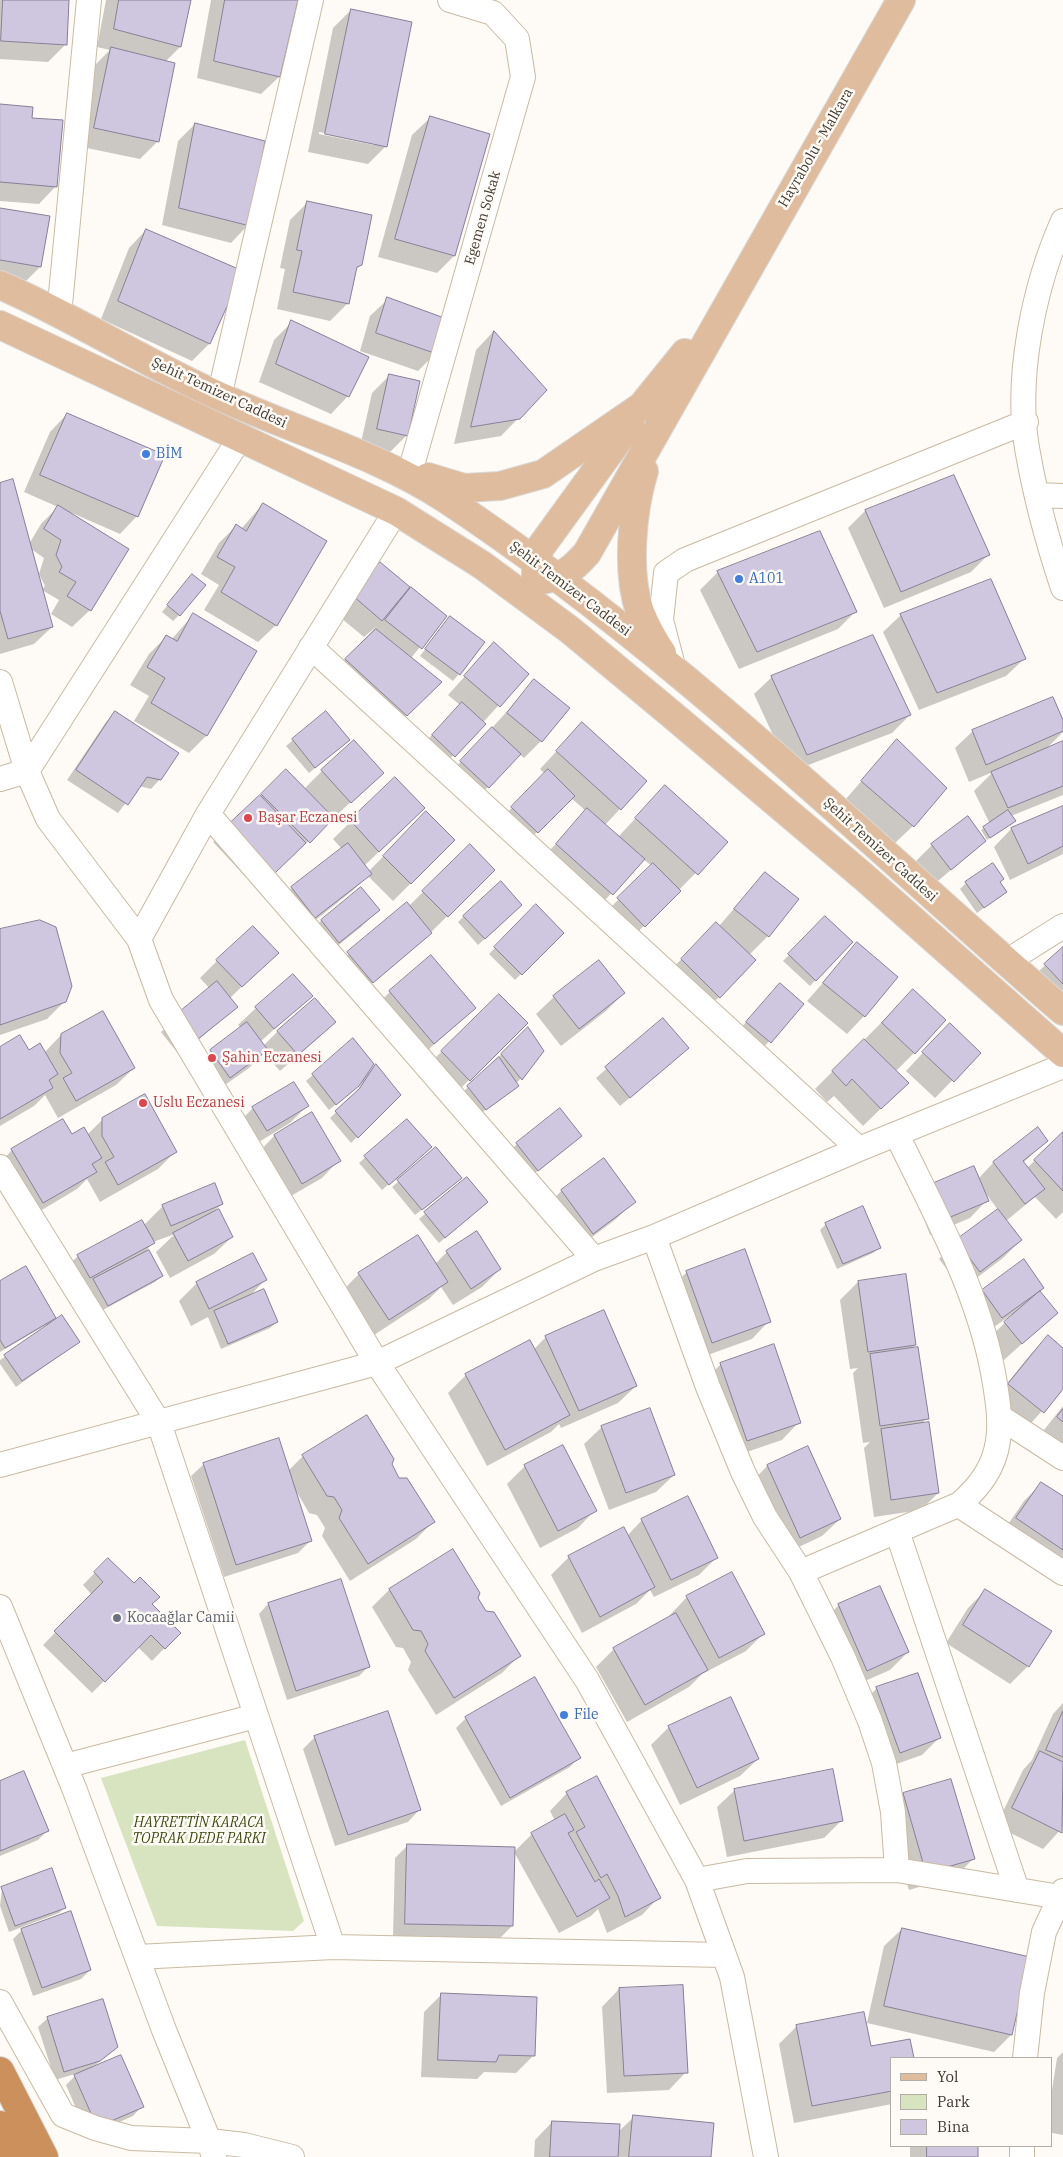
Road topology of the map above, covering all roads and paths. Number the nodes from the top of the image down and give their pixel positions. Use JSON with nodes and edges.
{"nodes":[{"id":1,"x":89,"y":0,"type":"edge"},
{"id":2,"x":311,"y":0,"type":"edge"},
{"id":3,"x":450,"y":0,"type":"edge"},
{"id":4,"x":901,"y":0,"type":"edge"},
{"id":5,"x":1063,"y":221,"type":"edge"},
{"id":6,"x":0,"y":285,"type":"edge"},
{"id":7,"x":59,"y":315,"type":"junction"},
{"id":8,"x":0,"y":325,"type":"edge"},
{"id":9,"x":219,"y":397,"type":"junction"},
{"id":10,"x":651,"y":415,"type":"junction"},
{"id":11,"x":1026,"y":422,"type":"junction"},
{"id":12,"x":240,"y":438,"type":"junction"},
{"id":13,"x":404,"y":472,"type":"junction"},
{"id":14,"x":1038,"y":495,"type":"junction"},
{"id":15,"x":1063,"y":496,"type":"edge"},
{"id":16,"x":396,"y":511,"type":"junction"},
{"id":17,"x":482,"y":565,"type":"junction"},
{"id":18,"x":543,"y":573,"type":"junction"},
{"id":19,"x":1063,"y":588,"type":"edge"},
{"id":20,"x":570,"y":630,"type":"junction"},
{"id":21,"x":311,"y":647,"type":"junction"},
{"id":22,"x":674,"y":671,"type":"junction"},
{"id":23,"x":0,"y":682,"type":"edge"},
{"id":24,"x":27,"y":772,"type":"junction"},
{"id":25,"x":0,"y":779,"type":"edge"},
{"id":26,"x":208,"y":814,"type":"junction"},
{"id":27,"x":1063,"y":926,"type":"edge"},
{"id":28,"x":139,"y":939,"type":"junction"},
{"id":29,"x":1006,"y":962,"type":"junction"},
{"id":30,"x":1063,"y":1012,"type":"edge"},
{"id":31,"x":1063,"y":1053,"type":"edge"},
{"id":32,"x":1063,"y":1066,"type":"edge"},
{"id":33,"x":897,"y":1135,"type":"junction"},
{"id":34,"x":859,"y":1149,"type":"junction"},
{"id":35,"x":0,"y":1167,"type":"edge"},
{"id":36,"x":654,"y":1237,"type":"junction"},
{"id":37,"x":594,"y":1260,"type":"junction"},
{"id":38,"x":377,"y":1363,"type":"junction"},
{"id":39,"x":1000,"y":1417,"type":"junction"},
{"id":40,"x":159,"y":1423,"type":"junction"},
{"id":41,"x":1063,"y":1458,"type":"edge"},
{"id":42,"x":0,"y":1465,"type":"edge"},
{"id":43,"x":958,"y":1505,"type":"junction"},
{"id":44,"x":897,"y":1531,"type":"junction"},
{"id":45,"x":801,"y":1572,"type":"junction"},
{"id":46,"x":1063,"y":1573,"type":"edge"},
{"id":47,"x":0,"y":1607,"type":"edge"},
{"id":48,"x":256,"y":1716,"type":"junction"},
{"id":49,"x":65,"y":1766,"type":"junction"},
{"id":50,"x":897,"y":1870,"type":"junction"},
{"id":51,"x":697,"y":1880,"type":"junction"},
{"id":52,"x":1017,"y":1890,"type":"junction"},
{"id":53,"x":1062,"y":1897,"type":"edge"},
{"id":54,"x":333,"y":1946,"type":"junction"},
{"id":55,"x":724,"y":1955,"type":"junction"},
{"id":56,"x":137,"y":1957,"type":"junction"},
{"id":57,"x":0,"y":2002,"type":"edge"},
{"id":58,"x":1025,"y":2057,"type":"edge"},
{"id":59,"x":0,"y":2071,"type":"edge"},
{"id":60,"x":0,"y":2125,"type":"edge"},
{"id":61,"x":211,"y":2149,"type":"edge"},
{"id":62,"x":14,"y":2157,"type":"edge"},
{"id":63,"x":44,"y":2157,"type":"edge"},
{"id":64,"x":292,"y":2157,"type":"edge"},
{"id":65,"x":766,"y":2157,"type":"edge"}],
"edges":[{"from":1,"to":7,"type":"street"},
{"from":2,"to":9,"type":"street"},
{"from":3,"to":13,"type":"street","name":"Egemen Sokak"},
{"from":4,"to":10,"type":"main road","name":"Hayrabolu - Malkara"},
{"from":5,"to":11,"type":"street"},
{"from":6,"to":7,"type":"main road","name":"Şehit Temizer Caddesi"},
{"from":7,"to":9,"type":"main road","name":"Şehit Temizer Caddesi"},
{"from":8,"to":12,"type":"main road"},
{"from":9,"to":13,"type":"main road","name":"Şehit Temizer Caddesi"},
{"from":10,"to":13,"type":"main road"},
{"from":10,"to":18,"type":"main road"},
{"from":10,"to":18,"type":"main road"},
{"from":10,"to":22,"type":"main road"},
{"from":11,"to":14,"type":"street"},
{"from":11,"to":22,"type":"street"},
{"from":12,"to":16,"type":"main road"},
{"from":12,"to":24,"type":"street"},
{"from":13,"to":18,"type":"main road","name":"Şehit Temizer Caddesi"},
{"from":14,"to":15,"type":"street"},
{"from":14,"to":19,"type":"street"},
{"from":16,"to":17,"type":"main road"},
{"from":16,"to":21,"type":"street"},
{"from":17,"to":18,"type":"main road"},
{"from":17,"to":20,"type":"main road"},
{"from":18,"to":20,"type":"main road"},
{"from":18,"to":22,"type":"main road","name":"Şehit Temizer Caddesi"},
{"from":20,"to":31,"type":"main road"},
{"from":21,"to":26,"type":"street"},
{"from":21,"to":34,"type":"street"},
{"from":22,"to":29,"type":"main road","name":"Şehit Temizer Caddesi"},
{"from":23,"to":24,"type":"street"},
{"from":24,"to":25,"type":"street"},
{"from":24,"to":28,"type":"street"},
{"from":26,"to":28,"type":"street"},
{"from":26,"to":37,"type":"street"},
{"from":27,"to":29,"type":"street"},
{"from":28,"to":38,"type":"street"},
{"from":29,"to":30,"type":"main road","name":"Şehit Temizer Caddesi"},
{"from":32,"to":33,"type":"street"},
{"from":33,"to":34,"type":"street"},
{"from":33,"to":39,"type":"street"},
{"from":34,"to":36,"type":"street"},
{"from":35,"to":40,"type":"street"},
{"from":36,"to":37,"type":"street"},
{"from":36,"to":45,"type":"street"},
{"from":37,"to":38,"type":"street"},
{"from":38,"to":40,"type":"street"},
{"from":38,"to":51,"type":"street"},
{"from":39,"to":41,"type":"street"},
{"from":39,"to":43,"type":"street"},
{"from":40,"to":42,"type":"street"},
{"from":40,"to":48,"type":"street"},
{"from":43,"to":44,"type":"street"},
{"from":43,"to":46,"type":"street"},
{"from":44,"to":45,"type":"street"},
{"from":44,"to":52,"type":"street"},
{"from":45,"to":50,"type":"street"},
{"from":47,"to":49,"type":"street"},
{"from":48,"to":49,"type":"street"},
{"from":48,"to":54,"type":"street"},
{"from":49,"to":56,"type":"street"},
{"from":50,"to":51,"type":"street"},
{"from":50,"to":52,"type":"street"},
{"from":51,"to":55,"type":"street"},
{"from":52,"to":53,"type":"street"},
{"from":53,"to":58,"type":"street"},
{"from":54,"to":55,"type":"street"},
{"from":54,"to":56,"type":"street"},
{"from":55,"to":65,"type":"street"},
{"from":56,"to":61,"type":"street"},
{"from":57,"to":61,"type":"street"},
{"from":59,"to":63,"type":"highway"},
{"from":60,"to":62,"type":"highway"},
{"from":61,"to":64,"type":"street"}]}
